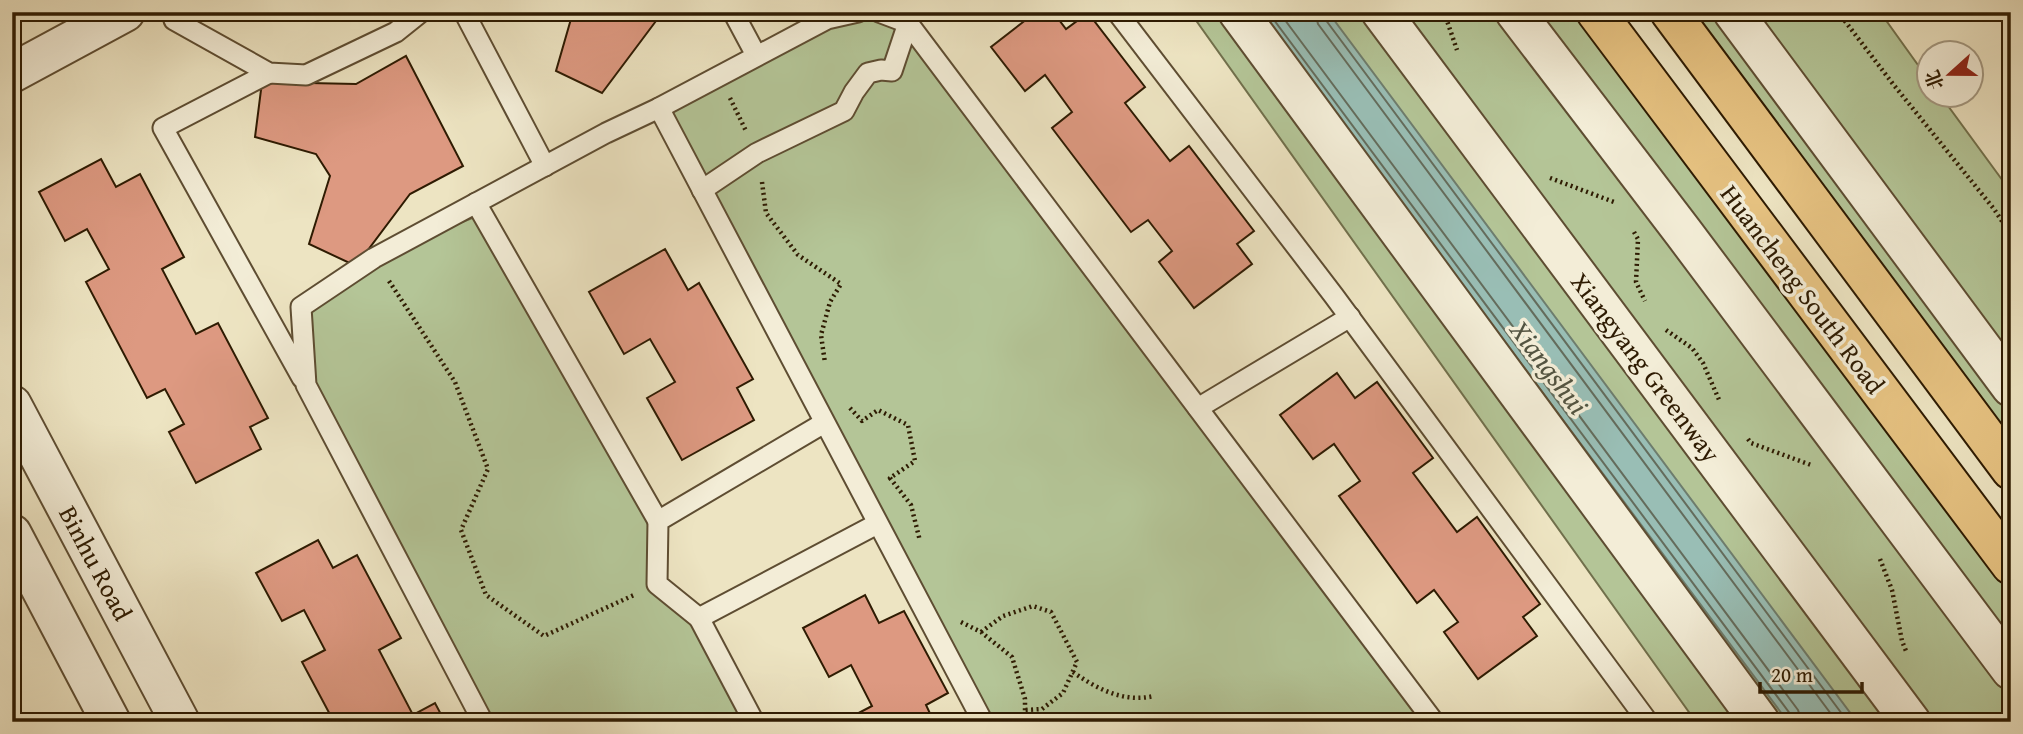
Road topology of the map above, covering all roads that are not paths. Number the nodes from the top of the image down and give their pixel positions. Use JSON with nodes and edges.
{"nodes":[{"id":1,"x":125,"y":12,"type":"edge"},
{"id":2,"x":421,"y":12,"type":"edge"},
{"id":3,"x":464,"y":12,"type":"edge"},
{"id":4,"x":733,"y":12,"type":"edge"},
{"id":5,"x":858,"y":12,"type":"edge"},
{"id":6,"x":879,"y":12,"type":"edge"},
{"id":7,"x":1117,"y":12,"type":"edge"},
{"id":8,"x":1238,"y":12,"type":"edge"},
{"id":9,"x":1381,"y":12,"type":"edge"},
{"id":10,"x":1515,"y":12,"type":"edge"},
{"id":11,"x":1596,"y":12,"type":"edge"},
{"id":12,"x":1670,"y":12,"type":"edge"},
{"id":13,"x":1733,"y":12,"type":"edge"},
{"id":14,"x":825,"y":15,"type":"edge"},
{"id":15,"x":174,"y":20,"type":"dead end"},
{"id":16,"x":908,"y":23,"type":"junction"},
{"id":17,"x":756,"y":55,"type":"junction"},
{"id":18,"x":12,"y":73,"type":"edge"},
{"id":19,"x":269,"y":73,"type":"junction"},
{"id":20,"x":659,"y":108,"type":"junction"},
{"id":21,"x":545,"y":166,"type":"junction"},
{"id":22,"x":702,"y":190,"type":"junction"},
{"id":23,"x":476,"y":203,"type":"junction"},
{"id":24,"x":1350,"y":317,"type":"junction"},
{"id":25,"x":306,"y":385,"type":"junction"},
{"id":26,"x":2011,"y":387,"type":"edge"},
{"id":27,"x":12,"y":405,"type":"edge"},
{"id":28,"x":1198,"y":408,"type":"junction"},
{"id":29,"x":824,"y":424,"type":"junction"},
{"id":30,"x":2011,"y":470,"type":"edge"},
{"id":31,"x":657,"y":521,"type":"junction"},
{"id":32,"x":877,"y":524,"type":"junction"},
{"id":33,"x":12,"y":534,"type":"edge"},
{"id":34,"x":2011,"y":565,"type":"edge"},
{"id":35,"x":699,"y":618,"type":"junction"},
{"id":36,"x":2011,"y":670,"type":"edge"},
{"id":37,"x":111,"y":722,"type":"edge"},
{"id":38,"x":180,"y":722,"type":"edge"},
{"id":39,"x":483,"y":722,"type":"edge"},
{"id":40,"x":754,"y":722,"type":"edge"},
{"id":41,"x":982,"y":722,"type":"edge"},
{"id":42,"x":1434,"y":722,"type":"edge"},
{"id":43,"x":1648,"y":722,"type":"edge"},
{"id":44,"x":1760,"y":722,"type":"edge"},
{"id":45,"x":1911,"y":722,"type":"edge"}],
"edges":[{"from":1,"to":18,"type":"street"},
{"from":2,"to":19,"type":"lane"},
{"from":3,"to":21,"type":"lane"},
{"from":4,"to":17,"type":"lane"},
{"from":5,"to":14,"type":"lane"},
{"from":6,"to":16,"type":"lane"},
{"from":7,"to":24,"type":"lane"},
{"from":8,"to":44,"type":"street"},
{"from":9,"to":45,"type":"street","name":"Xiangyang Greenway"},
{"from":10,"to":36,"type":"street"},
{"from":11,"to":34,"type":"highway","name":"Huancheng South Road"},
{"from":12,"to":30,"type":"highway"},
{"from":13,"to":26,"type":"street"},
{"from":14,"to":17,"type":"lane"},
{"from":15,"to":19,"type":"lane"},
{"from":16,"to":22,"type":"lane"},
{"from":16,"to":28,"type":"lane"},
{"from":17,"to":20,"type":"lane"},
{"from":19,"to":25,"type":"lane"},
{"from":20,"to":21,"type":"lane"},
{"from":20,"to":22,"type":"lane"},
{"from":21,"to":23,"type":"lane"},
{"from":22,"to":29,"type":"lane"},
{"from":23,"to":25,"type":"lane"},
{"from":23,"to":31,"type":"lane"},
{"from":24,"to":28,"type":"lane"},
{"from":24,"to":43,"type":"lane"},
{"from":25,"to":39,"type":"lane"},
{"from":27,"to":38,"type":"street","name":"Binhu Road"},
{"from":28,"to":42,"type":"lane"},
{"from":29,"to":31,"type":"lane"},
{"from":29,"to":32,"type":"lane"},
{"from":31,"to":35,"type":"lane"},
{"from":32,"to":35,"type":"lane"},
{"from":32,"to":41,"type":"lane"},
{"from":33,"to":37,"type":"street"},
{"from":35,"to":40,"type":"lane"}]}
